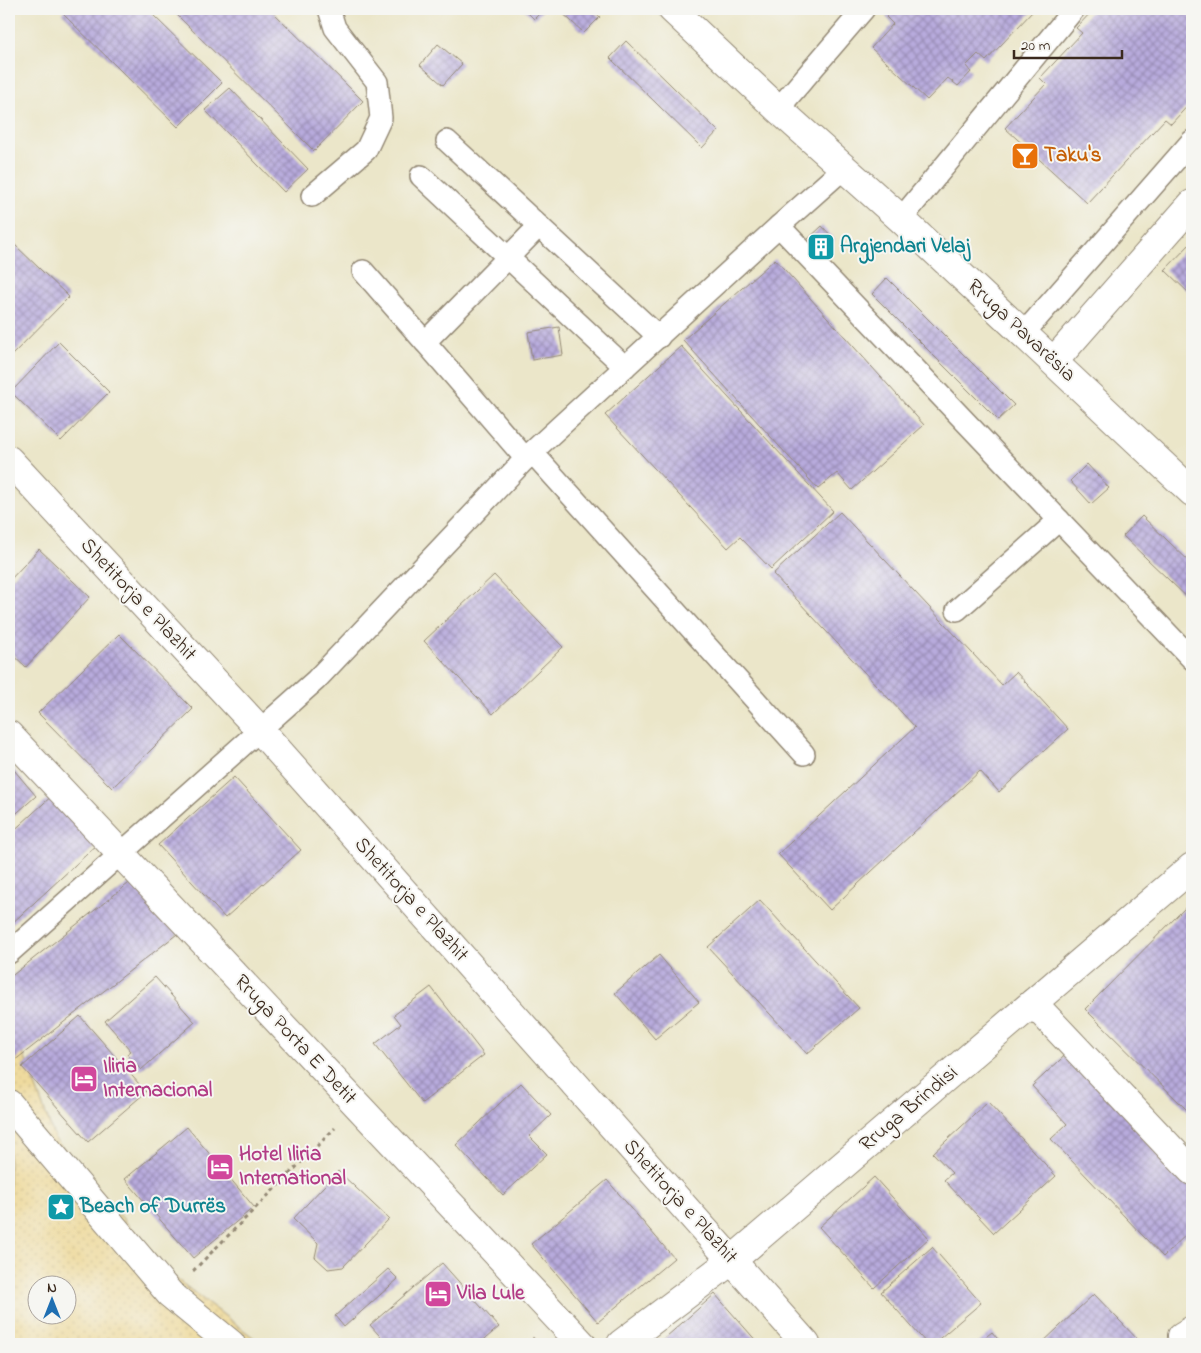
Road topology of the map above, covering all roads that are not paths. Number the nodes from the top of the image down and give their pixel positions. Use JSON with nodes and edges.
{"nodes":[{"id":1,"x":329,"y":9,"type":"edge"},
{"id":2,"x":672,"y":9,"type":"edge"},
{"id":3,"x":864,"y":9,"type":"edge"},
{"id":4,"x":1074,"y":9,"type":"edge"},
{"id":5,"x":778,"y":108,"type":"junction"},
{"id":6,"x":1192,"y":140,"type":"edge"},
{"id":7,"x":447,"y":141,"type":"dead end"},
{"id":8,"x":844,"y":168,"type":"junction"},
{"id":9,"x":421,"y":176,"type":"dead end"},
{"id":10,"x":312,"y":196,"type":"dead end"},
{"id":11,"x":1192,"y":204,"type":"edge"},
{"id":12,"x":901,"y":219,"type":"junction"},
{"id":13,"x":539,"y":226,"type":"junction"},
{"id":14,"x":779,"y":226,"type":"junction"},
{"id":15,"x":508,"y":257,"type":"junction"},
{"id":16,"x":363,"y":271,"type":"dead end"},
{"id":17,"x":1024,"y":333,"type":"junction"},
{"id":18,"x":659,"y":337,"type":"junction"},
{"id":19,"x":425,"y":342,"type":"junction"},
{"id":20,"x":1054,"y":361,"type":"junction"},
{"id":21,"x":625,"y":367,"type":"junction"},
{"id":22,"x":529,"y":456,"type":"junction"},
{"id":23,"x":9,"y":460,"type":"edge"},
{"id":24,"x":1190,"y":485,"type":"edge"},
{"id":25,"x":1059,"y":520,"type":"junction"},
{"id":26,"x":957,"y":610,"type":"dead end"},
{"id":27,"x":1192,"y":658,"type":"edge"},
{"id":28,"x":260,"y":730,"type":"junction"},
{"id":29,"x":9,"y":735,"type":"edge"},
{"id":30,"x":804,"y":754,"type":"dead end"},
{"id":31,"x":120,"y":853,"type":"junction"},
{"id":32,"x":1192,"y":867,"type":"edge"},
{"id":33,"x":9,"y":953,"type":"edge"},
{"id":34,"x":1033,"y":1003,"type":"junction"},
{"id":35,"x":9,"y":1104,"type":"edge"},
{"id":36,"x":1192,"y":1171,"type":"edge"},
{"id":37,"x":731,"y":1261,"type":"junction"},
{"id":38,"x":231,"y":1344,"type":"edge"},
{"id":39,"x":582,"y":1344,"type":"edge"},
{"id":40,"x":621,"y":1344,"type":"edge"},
{"id":41,"x":806,"y":1344,"type":"edge"}],
"edges":[{"from":1,"to":10,"type":"lane"},
{"from":2,"to":5,"type":"street","name":"Rruga Pavarësia"},
{"from":3,"to":5,"type":"lane"},
{"from":4,"to":12,"type":"lane"},
{"from":5,"to":8,"type":"street","name":"Rruga Pavarësia"},
{"from":6,"to":17,"type":"lane"},
{"from":7,"to":13,"type":"lane"},
{"from":8,"to":12,"type":"street","name":"Rruga Pavarësia"},
{"from":8,"to":14,"type":"lane"},
{"from":9,"to":15,"type":"lane"},
{"from":11,"to":20,"type":"street"},
{"from":12,"to":17,"type":"street","name":"Rruga Pavarësia"},
{"from":13,"to":15,"type":"lane"},
{"from":13,"to":18,"type":"lane"},
{"from":14,"to":18,"type":"lane"},
{"from":14,"to":25,"type":"lane"},
{"from":15,"to":19,"type":"lane"},
{"from":15,"to":21,"type":"lane"},
{"from":16,"to":19,"type":"lane"},
{"from":17,"to":20,"type":"street","name":"Rruga Pavarësia"},
{"from":18,"to":21,"type":"lane"},
{"from":19,"to":22,"type":"lane"},
{"from":20,"to":24,"type":"street","name":"Rruga Pavarësia"},
{"from":21,"to":22,"type":"lane"},
{"from":22,"to":28,"type":"lane"},
{"from":22,"to":30,"type":"lane"},
{"from":23,"to":28,"type":"street","name":"Shetitorja e Plazhit"},
{"from":25,"to":26,"type":"lane"},
{"from":25,"to":27,"type":"lane"},
{"from":28,"to":31,"type":"lane"},
{"from":28,"to":37,"type":"street","name":"Shetitorja e Plazhit"},
{"from":29,"to":31,"type":"street","name":"Rruga Porta E Detit"},
{"from":31,"to":33,"type":"lane"},
{"from":31,"to":39,"type":"street","name":"Rruga Porta E Detit"},
{"from":32,"to":34,"type":"street","name":"Rruga Brindisi"},
{"from":34,"to":36,"type":"street"},
{"from":34,"to":37,"type":"street","name":"Rruga Brindisi"},
{"from":35,"to":38,"type":"street"},
{"from":37,"to":40,"type":"street","name":"Rruga Brindisi"},
{"from":37,"to":41,"type":"street","name":"Shetitorja e Plazhit"}]}
